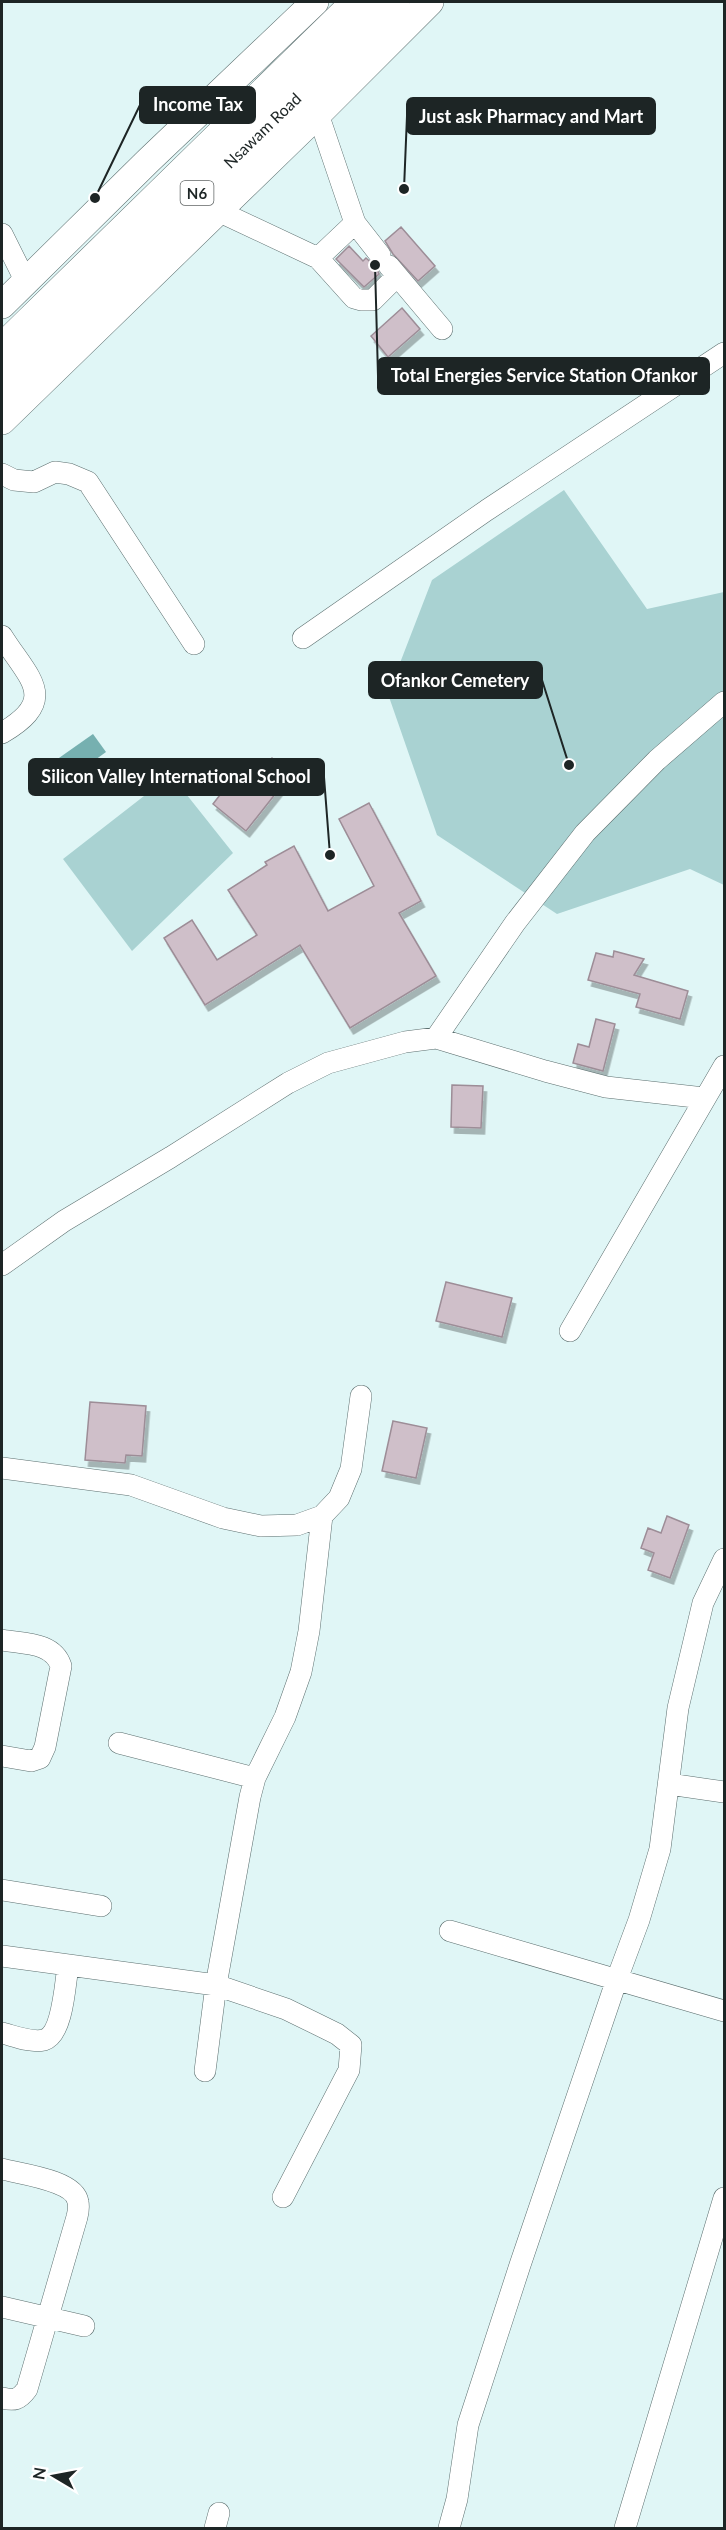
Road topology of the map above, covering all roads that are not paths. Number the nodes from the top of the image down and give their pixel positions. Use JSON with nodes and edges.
{"nodes":[{"id":1,"x":315,"y":2,"type":"edge"},
{"id":2,"x":358,"y":2,"type":"edge"},
{"id":3,"x":394,"y":2,"type":"edge"},
{"id":4,"x":430,"y":2,"type":"edge"},
{"id":5,"x":318,"y":114,"type":"junction"},
{"id":6,"x":218,"y":211,"type":"junction"},
{"id":7,"x":355,"y":223,"type":"junction"},
{"id":8,"x":2,"y":234,"type":"edge"},
{"id":9,"x":318,"y":258,"type":"junction"},
{"id":10,"x":388,"y":265,"type":"junction"},
{"id":11,"x":26,"y":282,"type":"junction"},
{"id":12,"x":2,"y":305,"type":"edge"},
{"id":13,"x":441,"y":329,"type":"dead end"},
{"id":14,"x":2,"y":350,"type":"edge"},
{"id":15,"x":724,"y":353,"type":"edge"},
{"id":16,"x":2,"y":386,"type":"edge"},
{"id":17,"x":2,"y":421,"type":"edge"},
{"id":18,"x":2,"y":474,"type":"edge"},
{"id":19,"x":2,"y":636,"type":"edge"},
{"id":20,"x":303,"y":638,"type":"dead end"},
{"id":21,"x":195,"y":644,"type":"dead end"},
{"id":22,"x":724,"y":702,"type":"edge"},
{"id":23,"x":2,"y":733,"type":"edge"},
{"id":24,"x":436,"y":1038,"type":"junction"},
{"id":25,"x":724,"y":1066,"type":"edge"},
{"id":26,"x":704,"y":1098,"type":"junction"},
{"id":27,"x":3,"y":1261,"type":"edge"},
{"id":28,"x":570,"y":1331,"type":"dead end"},
{"id":29,"x":361,"y":1396,"type":"dead end"},
{"id":30,"x":2,"y":1468,"type":"edge"},
{"id":31,"x":322,"y":1516,"type":"junction"},
{"id":32,"x":724,"y":1559,"type":"edge"},
{"id":33,"x":2,"y":1640,"type":"edge"},
{"id":34,"x":119,"y":1743,"type":"dead end"},
{"id":35,"x":2,"y":1756,"type":"edge"},
{"id":36,"x":255,"y":1778,"type":"junction"},
{"id":37,"x":669,"y":1784,"type":"junction"},
{"id":38,"x":724,"y":1792,"type":"edge"},
{"id":39,"x":2,"y":1890,"type":"edge"},
{"id":40,"x":101,"y":1905,"type":"dead end"},
{"id":41,"x":450,"y":1931,"type":"dead end"},
{"id":42,"x":2,"y":1956,"type":"edge"},
{"id":43,"x":68,"y":1966,"type":"junction"},
{"id":44,"x":617,"y":1979,"type":"junction"},
{"id":45,"x":216,"y":1985,"type":"junction"},
{"id":46,"x":724,"y":2011,"type":"edge"},
{"id":47,"x":2,"y":2033,"type":"edge"},
{"id":48,"x":205,"y":2071,"type":"dead end"},
{"id":49,"x":2,"y":2169,"type":"edge"},
{"id":50,"x":283,"y":2197,"type":"dead end"},
{"id":51,"x":724,"y":2198,"type":"edge"},
{"id":52,"x":2,"y":2307,"type":"edge"},
{"id":53,"x":48,"y":2318,"type":"junction"},
{"id":54,"x":84,"y":2326,"type":"dead end"},
{"id":55,"x":2,"y":2398,"type":"edge"},
{"id":56,"x":449,"y":2529,"type":"edge"},
{"id":57,"x":625,"y":2529,"type":"edge"}],
"edges":[{"from":1,"to":11,"type":"main road"},
{"from":2,"to":14,"type":"highway","name":"Nsawam Road","number":"N6"},
{"from":3,"to":16,"type":"highway","name":"Nsawam Road","number":"N6"},
{"from":4,"to":5,"type":"main road"},
{"from":5,"to":6,"type":"main road"},
{"from":5,"to":7,"type":"street"},
{"from":6,"to":9,"type":"street"},
{"from":6,"to":17,"type":"main road"},
{"from":7,"to":9,"type":"street"},
{"from":7,"to":10,"type":"street"},
{"from":8,"to":11,"type":"street"},
{"from":9,"to":10,"type":"street"},
{"from":10,"to":13,"type":"street"},
{"from":11,"to":12,"type":"main road"},
{"from":15,"to":20,"type":"street"},
{"from":18,"to":21,"type":"street"},
{"from":19,"to":23,"type":"street"},
{"from":22,"to":24,"type":"street"},
{"from":24,"to":26,"type":"street"},
{"from":24,"to":27,"type":"street"},
{"from":25,"to":26,"type":"street"},
{"from":26,"to":28,"type":"street"},
{"from":29,"to":31,"type":"street"},
{"from":30,"to":31,"type":"street"},
{"from":31,"to":36,"type":"street"},
{"from":32,"to":37,"type":"street"},
{"from":33,"to":35,"type":"street"},
{"from":34,"to":36,"type":"street"},
{"from":36,"to":45,"type":"street"},
{"from":37,"to":38,"type":"street"},
{"from":37,"to":44,"type":"street"},
{"from":39,"to":40,"type":"street"},
{"from":41,"to":44,"type":"street"},
{"from":42,"to":43,"type":"street"},
{"from":43,"to":45,"type":"street"},
{"from":43,"to":47,"type":"street"},
{"from":44,"to":46,"type":"street"},
{"from":44,"to":56,"type":"street"},
{"from":45,"to":48,"type":"street"},
{"from":45,"to":50,"type":"street"},
{"from":49,"to":53,"type":"street"},
{"from":51,"to":57,"type":"street"},
{"from":52,"to":53,"type":"street"},
{"from":53,"to":54,"type":"street"},
{"from":53,"to":55,"type":"street"}]}
